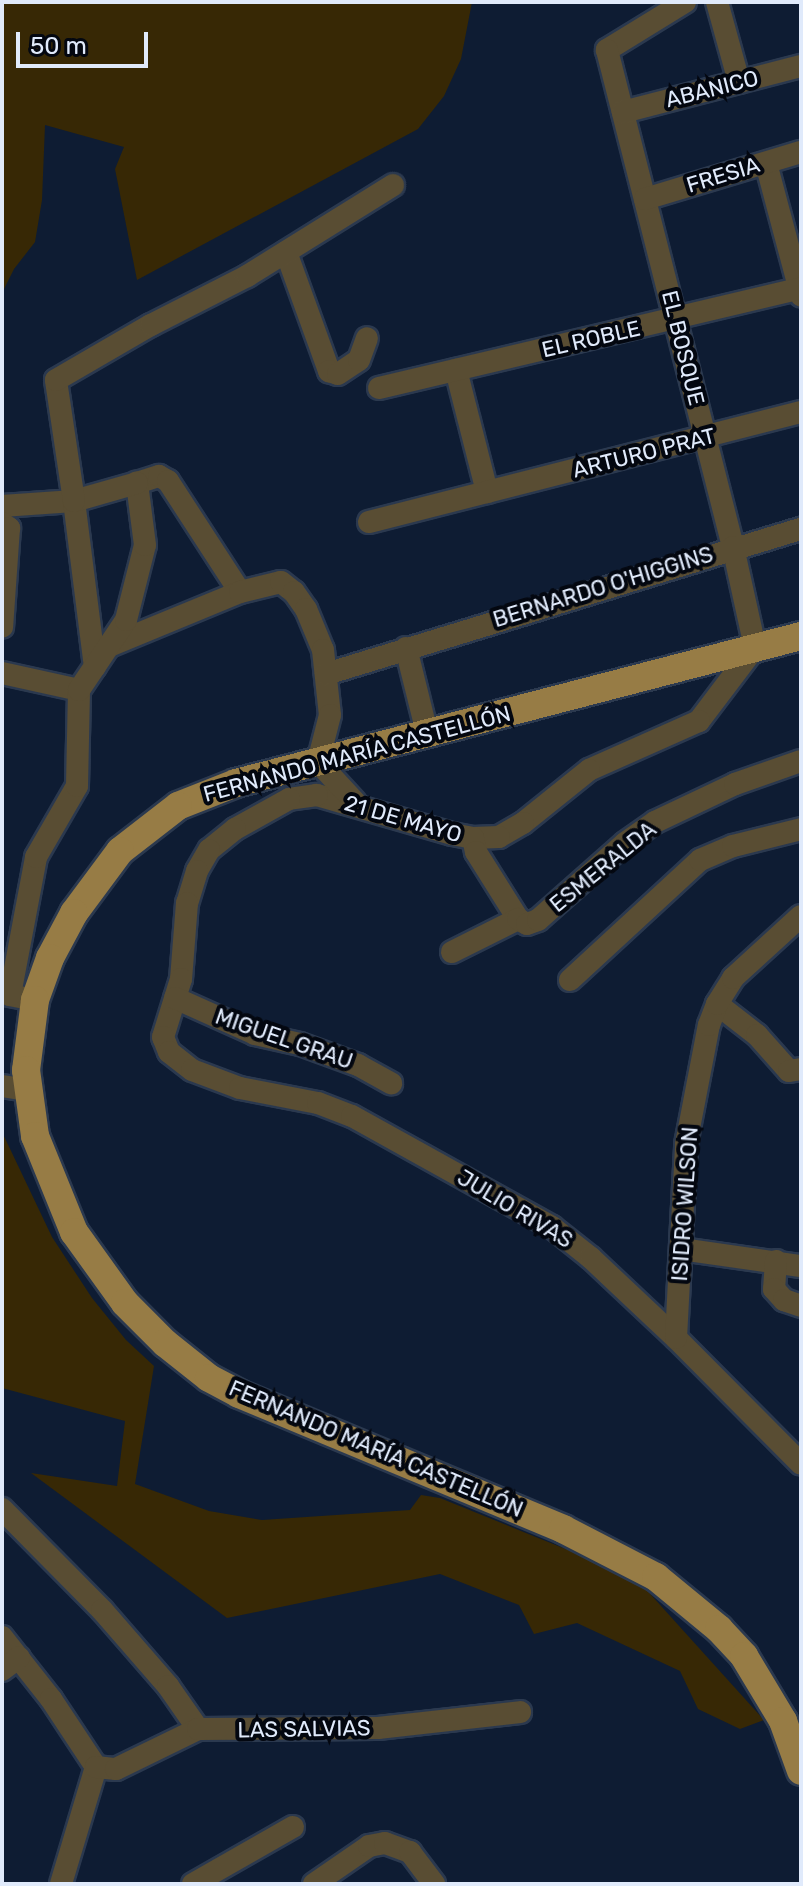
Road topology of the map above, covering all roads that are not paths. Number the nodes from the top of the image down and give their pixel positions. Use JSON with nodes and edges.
{"nodes":[{"id":1,"x":685,"y":2,"type":"edge"},
{"id":2,"x":717,"y":2,"type":"edge"},
{"id":3,"x":801,"y":66,"type":"edge"},
{"id":4,"x":739,"y":82,"type":"junction"},
{"id":5,"x":623,"y":112,"type":"junction"},
{"id":6,"x":801,"y":152,"type":"edge"},
{"id":7,"x":766,"y":163,"type":"junction"},
{"id":8,"x":393,"y":185,"type":"dead end"},
{"id":9,"x":645,"y":199,"type":"junction"},
{"id":10,"x":286,"y":252,"type":"junction"},
{"id":11,"x":800,"y":290,"type":"edge"},
{"id":12,"x":676,"y":320,"type":"junction"},
{"id":13,"x":367,"y":338,"type":"dead end"},
{"id":14,"x":456,"y":370,"type":"junction"},
{"id":15,"x":379,"y":388,"type":"dead end"},
{"id":16,"x":801,"y":412,"type":"edge"},
{"id":17,"x":705,"y":438,"type":"junction"},
{"id":18,"x":137,"y":483,"type":"junction"},
{"id":19,"x":487,"y":492,"type":"junction"},
{"id":20,"x":74,"y":501,"type":"junction"},
{"id":21,"x":6,"y":516,"type":"edge"},
{"id":22,"x":369,"y":522,"type":"dead end"},
{"id":23,"x":801,"y":529,"type":"edge"},
{"id":24,"x":733,"y":547,"type":"junction"},
{"id":25,"x":240,"y":592,"type":"junction"},
{"id":26,"x":2,"y":627,"type":"edge"},
{"id":27,"x":801,"y":636,"type":"edge"},
{"id":28,"x":109,"y":646,"type":"junction"},
{"id":29,"x":755,"y":647,"type":"junction"},
{"id":30,"x":406,"y":648,"type":"junction"},
{"id":31,"x":95,"y":667,"type":"junction"},
{"id":32,"x":2,"y":673,"type":"edge"},
{"id":33,"x":326,"y":674,"type":"junction"},
{"id":34,"x":79,"y":690,"type":"junction"},
{"id":35,"x":427,"y":733,"type":"junction"},
{"id":36,"x":801,"y":761,"type":"edge"},
{"id":37,"x":318,"y":762,"type":"junction"},
{"id":38,"x":362,"y":808,"type":"junction"},
{"id":39,"x":801,"y":829,"type":"edge"},
{"id":40,"x":473,"y":838,"type":"junction"},
{"id":41,"x":801,"y":916,"type":"edge"},
{"id":42,"x":518,"y":919,"type":"junction"},
{"id":43,"x":452,"y":952,"type":"dead end"},
{"id":44,"x":570,"y":980,"type":"dead end"},
{"id":45,"x":16,"y":996,"type":"edge"},
{"id":46,"x":175,"y":998,"type":"junction"},
{"id":47,"x":717,"y":1004,"type":"junction"},
{"id":48,"x":169,"y":1052,"type":"joint"},
{"id":49,"x":795,"y":1070,"type":"edge"},
{"id":50,"x":391,"y":1083,"type":"dead end"},
{"id":51,"x":14,"y":1088,"type":"edge"},
{"id":52,"x":681,"y":1249,"type":"junction"},
{"id":53,"x":776,"y":1261,"type":"junction"},
{"id":54,"x":801,"y":1266,"type":"edge"},
{"id":55,"x":801,"y":1306,"type":"edge"},
{"id":56,"x":676,"y":1338,"type":"junction"},
{"id":57,"x":796,"y":1448,"type":"edge"},
{"id":58,"x":2,"y":1509,"type":"edge"},
{"id":59,"x":2,"y":1637,"type":"edge"},
{"id":60,"x":11,"y":1664,"type":"edge"},
{"id":61,"x":520,"y":1712,"type":"dead end"},
{"id":62,"x":198,"y":1729,"type":"junction"},
{"id":63,"x":96,"y":1767,"type":"junction"},
{"id":64,"x":801,"y":1771,"type":"edge"},
{"id":65,"x":293,"y":1827,"type":"dead end"},
{"id":66,"x":61,"y":1884,"type":"edge"},
{"id":67,"x":193,"y":1884,"type":"edge"},
{"id":68,"x":314,"y":1884,"type":"edge"},
{"id":69,"x":434,"y":1884,"type":"edge"}],
"edges":[{"from":1,"to":5,"type":"street","name":"EL BOSQUE"},
{"from":2,"to":4,"type":"street"},
{"from":3,"to":4,"type":"street","name":"ABANICO"},
{"from":4,"to":5,"type":"street","name":"ABANICO"},
{"from":5,"to":9,"type":"street","name":"EL BOSQUE"},
{"from":6,"to":7,"type":"street","name":"FRESIA"},
{"from":7,"to":9,"type":"street","name":"FRESIA"},
{"from":7,"to":11,"type":"street"},
{"from":8,"to":10,"type":"street"},
{"from":9,"to":12,"type":"street","name":"EL BOSQUE"},
{"from":10,"to":13,"type":"street"},
{"from":10,"to":20,"type":"street"},
{"from":11,"to":12,"type":"street","name":"EL ROBLE"},
{"from":12,"to":14,"type":"street","name":"EL ROBLE"},
{"from":12,"to":17,"type":"street","name":"EL BOSQUE"},
{"from":14,"to":15,"type":"street","name":"EL ROBLE"},
{"from":14,"to":19,"type":"street"},
{"from":16,"to":17,"type":"street","name":"ARTURO PRAT"},
{"from":17,"to":19,"type":"street","name":"ARTURO PRAT"},
{"from":17,"to":24,"type":"street","name":"EL BOSQUE"},
{"from":18,"to":20,"type":"street"},
{"from":18,"to":25,"type":"street"},
{"from":18,"to":28,"type":"street"},
{"from":19,"to":22,"type":"street","name":"ARTURO PRAT"},
{"from":20,"to":21,"type":"street"},
{"from":20,"to":31,"type":"street"},
{"from":21,"to":26,"type":"street"},
{"from":23,"to":24,"type":"street","name":"BERNARDO O'HIGGINS"},
{"from":24,"to":29,"type":"street","name":"EL BOSQUE"},
{"from":24,"to":30,"type":"street","name":"BERNARDO O'HIGGINS"},
{"from":25,"to":28,"type":"street"},
{"from":25,"to":33,"type":"street"},
{"from":27,"to":29,"type":"main road","name":"FERNANDO MARÍA CASTELLÓN"},
{"from":28,"to":31,"type":"street"},
{"from":29,"to":35,"type":"main road","name":"FERNANDO MARÍA CASTELLÓN"},
{"from":29,"to":40,"type":"street","name":"21 DE MAYO"},
{"from":30,"to":33,"type":"street","name":"BERNARDO O'HIGGINS"},
{"from":30,"to":35,"type":"street"},
{"from":31,"to":34,"type":"street"},
{"from":32,"to":34,"type":"street"},
{"from":33,"to":37,"type":"street"},
{"from":34,"to":45,"type":"street"},
{"from":35,"to":37,"type":"main road","name":"FERNANDO MARÍA CASTELLÓN"},
{"from":36,"to":42,"type":"street","name":"ESMERALDA"},
{"from":37,"to":38,"type":"street"},
{"from":37,"to":45,"type":"main road","name":"FERNANDO MARÍA CASTELLÓN"},
{"from":38,"to":40,"type":"street","name":"21 DE MAYO"},
{"from":38,"to":46,"type":"street","name":"21 DE MAYO"},
{"from":39,"to":44,"type":"street"},
{"from":40,"to":42,"type":"street"},
{"from":41,"to":47,"type":"street","name":"ISIDRO WILSON"},
{"from":42,"to":43,"type":"street","name":"ESMERALDA"},
{"from":45,"to":51,"type":"main road","name":"FERNANDO MARÍA CASTELLÓN"},
{"from":46,"to":48,"type":"street","name":"21 DE MAYO"},
{"from":46,"to":50,"type":"street","name":"MIGUEL GRAU"},
{"from":47,"to":49,"type":"street"},
{"from":47,"to":52,"type":"street","name":"ISIDRO WILSON"},
{"from":48,"to":56,"type":"street","name":"JULIO RIVAS"},
{"from":51,"to":64,"type":"main road","name":"FERNANDO MARÍA CASTELLÓN"},
{"from":52,"to":53,"type":"street"},
{"from":52,"to":56,"type":"street","name":"ISIDRO WILSON"},
{"from":53,"to":54,"type":"street"},
{"from":53,"to":55,"type":"street"},
{"from":56,"to":57,"type":"street","name":"JULIO RIVAS"},
{"from":58,"to":62,"type":"street"},
{"from":59,"to":60,"type":"street"},
{"from":60,"to":63,"type":"street"},
{"from":61,"to":62,"type":"street","name":"LAS SALVIAS"},
{"from":62,"to":63,"type":"street","name":"LAS SALVIAS"},
{"from":63,"to":66,"type":"street"},
{"from":65,"to":67,"type":"street"},
{"from":68,"to":69,"type":"street"}]}
